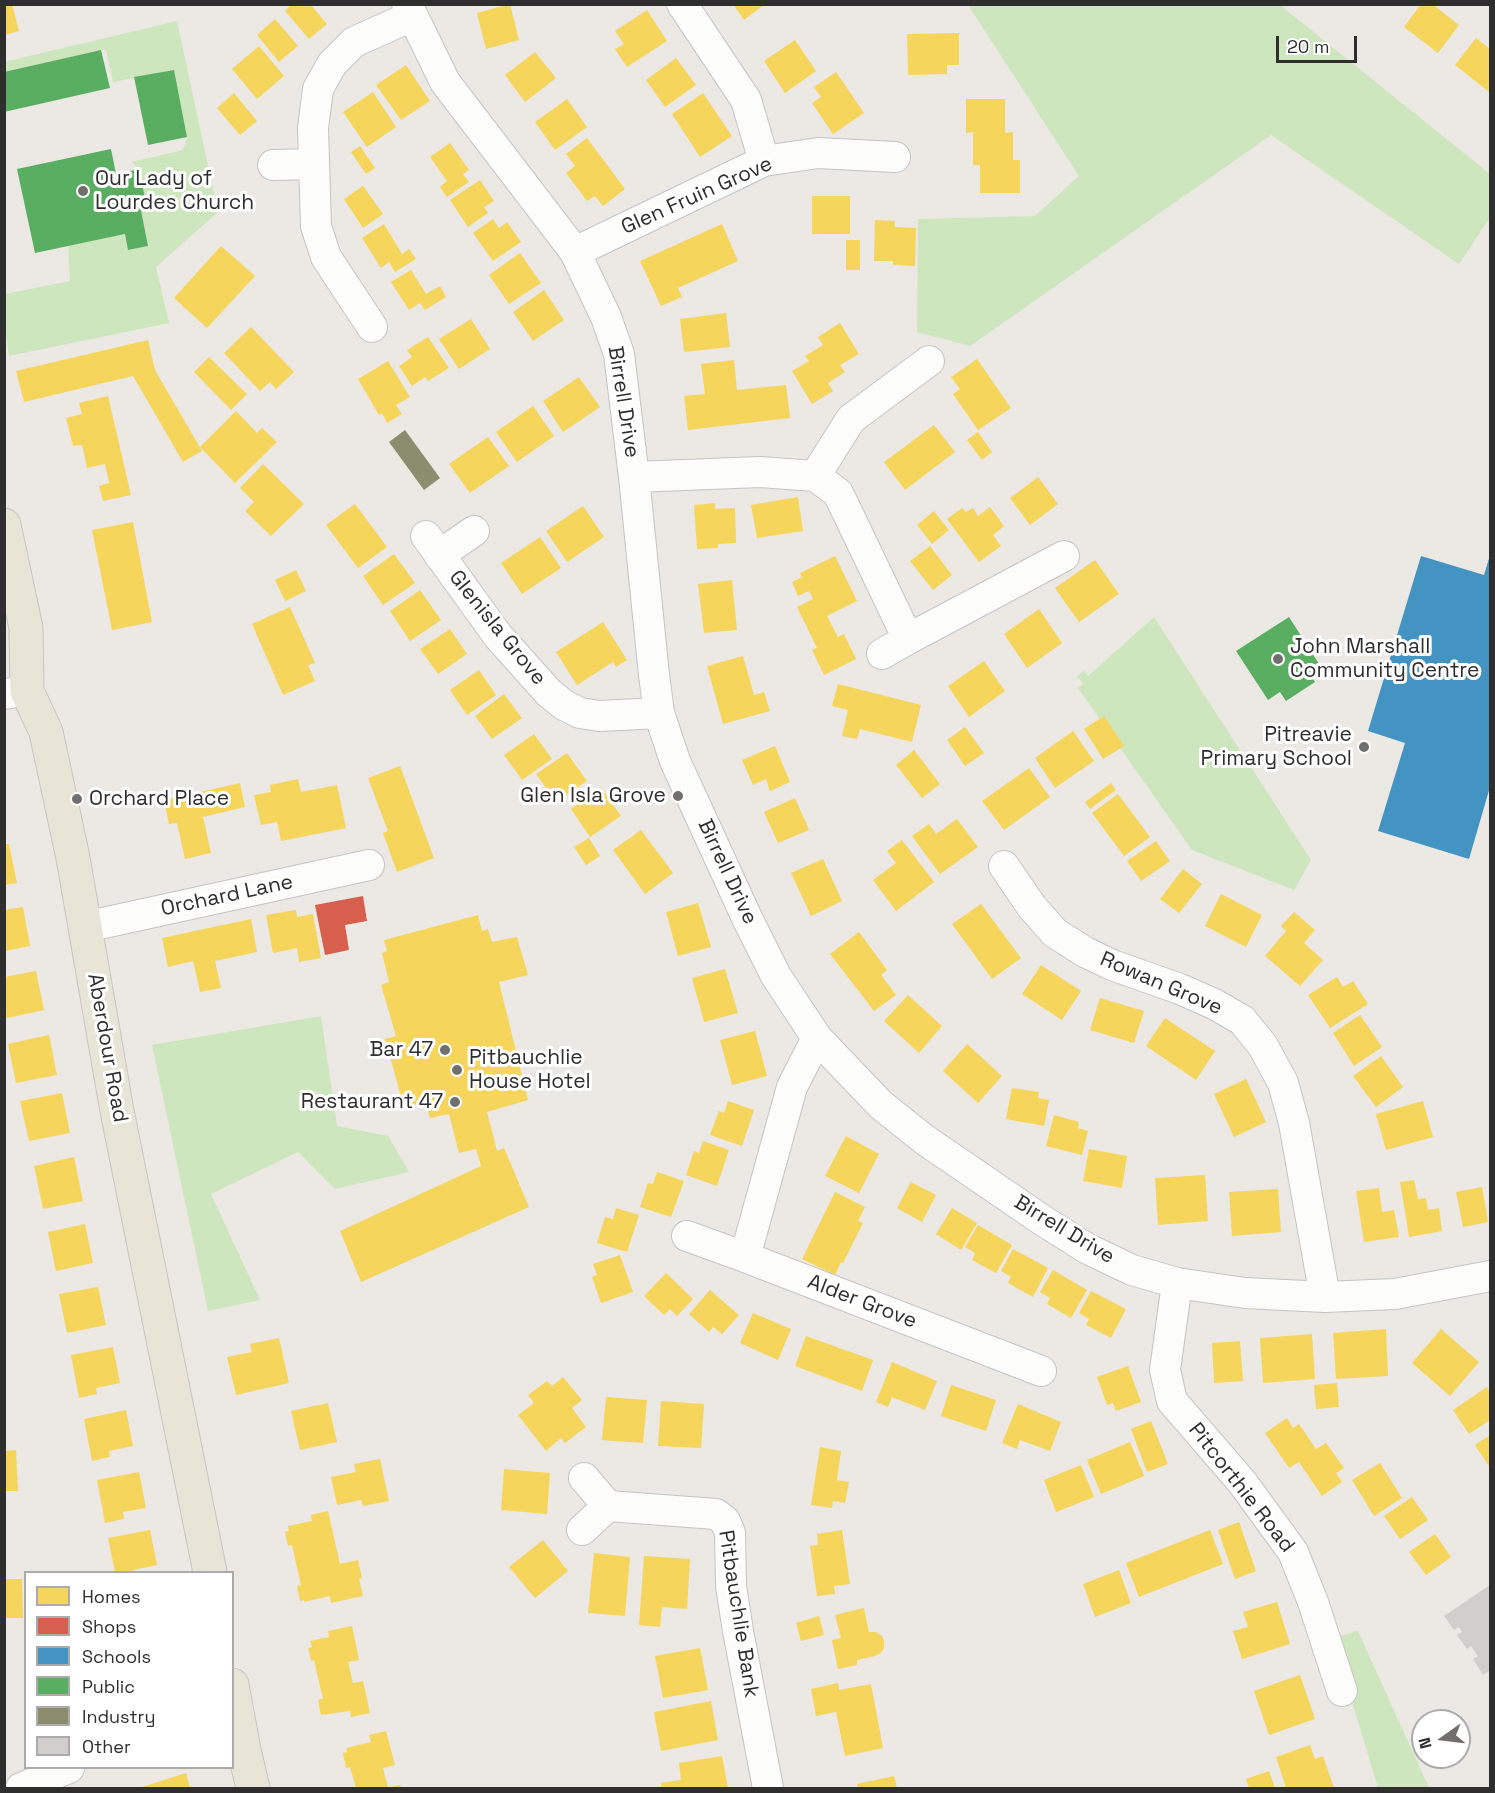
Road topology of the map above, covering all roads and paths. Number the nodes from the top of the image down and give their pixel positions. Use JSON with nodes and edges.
{"nodes":[{"id":1,"x":682,"y":4,"type":"edge"},
{"id":2,"x":410,"y":10,"type":"edge"},
{"id":3,"x":895,"y":158,"type":"dead end"},
{"id":4,"x":764,"y":161,"type":"junction"},
{"id":5,"x":314,"y":164,"type":"junction"},
{"id":6,"x":273,"y":165,"type":"dead end"},
{"id":7,"x":575,"y":252,"type":"junction"},
{"id":8,"x":372,"y":327,"type":"dead end"},
{"id":9,"x":928,"y":361,"type":"dead end"},
{"id":10,"x":815,"y":476,"type":"junction"},
{"id":11,"x":634,"y":477,"type":"junction"},
{"id":12,"x":4,"y":525,"type":"edge"},
{"id":13,"x":474,"y":531,"type":"dead end"},
{"id":14,"x":1064,"y":556,"type":"dead end"},
{"id":15,"x":908,"y":639,"type":"junction"},
{"id":16,"x":882,"y":654,"type":"dead end"},
{"id":17,"x":16,"y":692,"type":"edge"},
{"id":18,"x":659,"y":713,"type":"junction"},
{"id":19,"x":369,"y":865,"type":"dead end"},
{"id":20,"x":1004,"y":866,"type":"dead end"},
{"id":21,"x":85,"y":927,"type":"junction"},
{"id":22,"x":817,"y":1038,"type":"junction"},
{"id":23,"x":687,"y":1236,"type":"dead end"},
{"id":24,"x":745,"y":1257,"type":"junction"},
{"id":25,"x":1491,"y":1276,"type":"edge"},
{"id":26,"x":1177,"y":1283,"type":"junction"},
{"id":27,"x":1324,"y":1297,"type":"junction"},
{"id":28,"x":1041,"y":1371,"type":"dead end"},
{"id":29,"x":584,"y":1478,"type":"dead end"},
{"id":30,"x":608,"y":1506,"type":"junction"},
{"id":31,"x":582,"y":1530,"type":"dead end"},
{"id":32,"x":210,"y":1571,"type":"edge"},
{"id":33,"x":1342,"y":1691,"type":"dead end"},
{"id":34,"x":234,"y":1698,"type":"edge"},
{"id":35,"x":64,"y":1769,"type":"edge"},
{"id":36,"x":21,"y":1788,"type":"edge"},
{"id":37,"x":253,"y":1788,"type":"edge"},
{"id":38,"x":768,"y":1788,"type":"edge"}],
"edges":[{"from":1,"to":4,"type":"street"},
{"from":2,"to":5,"type":"street"},
{"from":2,"to":7,"type":"street","name":"Birrell Drive"},
{"from":3,"to":4,"type":"street","name":"Glen Fruin Grove"},
{"from":4,"to":7,"type":"street","name":"Glen Fruin Grove"},
{"from":5,"to":6,"type":"street"},
{"from":5,"to":8,"type":"street"},
{"from":7,"to":11,"type":"street","name":"Birrell Drive"},
{"from":9,"to":10,"type":"street"},
{"from":10,"to":11,"type":"street"},
{"from":10,"to":15,"type":"street"},
{"from":11,"to":18,"type":"street","name":"Birrell Drive"},
{"from":12,"to":17,"type":"main road","name":"Aberdour Road"},
{"from":13,"to":18,"type":"street","name":"Glenisla Grove"},
{"from":14,"to":15,"type":"street"},
{"from":15,"to":16,"type":"street"},
{"from":17,"to":21,"type":"main road","name":"Aberdour Road"},
{"from":18,"to":22,"type":"street","name":"Birrell Drive"},
{"from":19,"to":21,"type":"street","name":"Orchard Lane"},
{"from":20,"to":27,"type":"street","name":"Rowan Grove"},
{"from":21,"to":32,"type":"main road","name":"Aberdour Road"},
{"from":22,"to":24,"type":"street"},
{"from":22,"to":26,"type":"street","name":"Birrell Drive"},
{"from":23,"to":24,"type":"street","name":"Alder Grove"},
{"from":24,"to":28,"type":"street","name":"Alder Grove"},
{"from":25,"to":27,"type":"street","name":"Birrell Drive"},
{"from":26,"to":27,"type":"street","name":"Birrell Drive"},
{"from":26,"to":33,"type":"street","name":"Pitcorthie Road"},
{"from":29,"to":30,"type":"street"},
{"from":30,"to":31,"type":"street"},
{"from":30,"to":38,"type":"street","name":"Pitbauchlie Bank"},
{"from":34,"to":37,"type":"main road"},
{"from":35,"to":36,"type":"street"}]}
